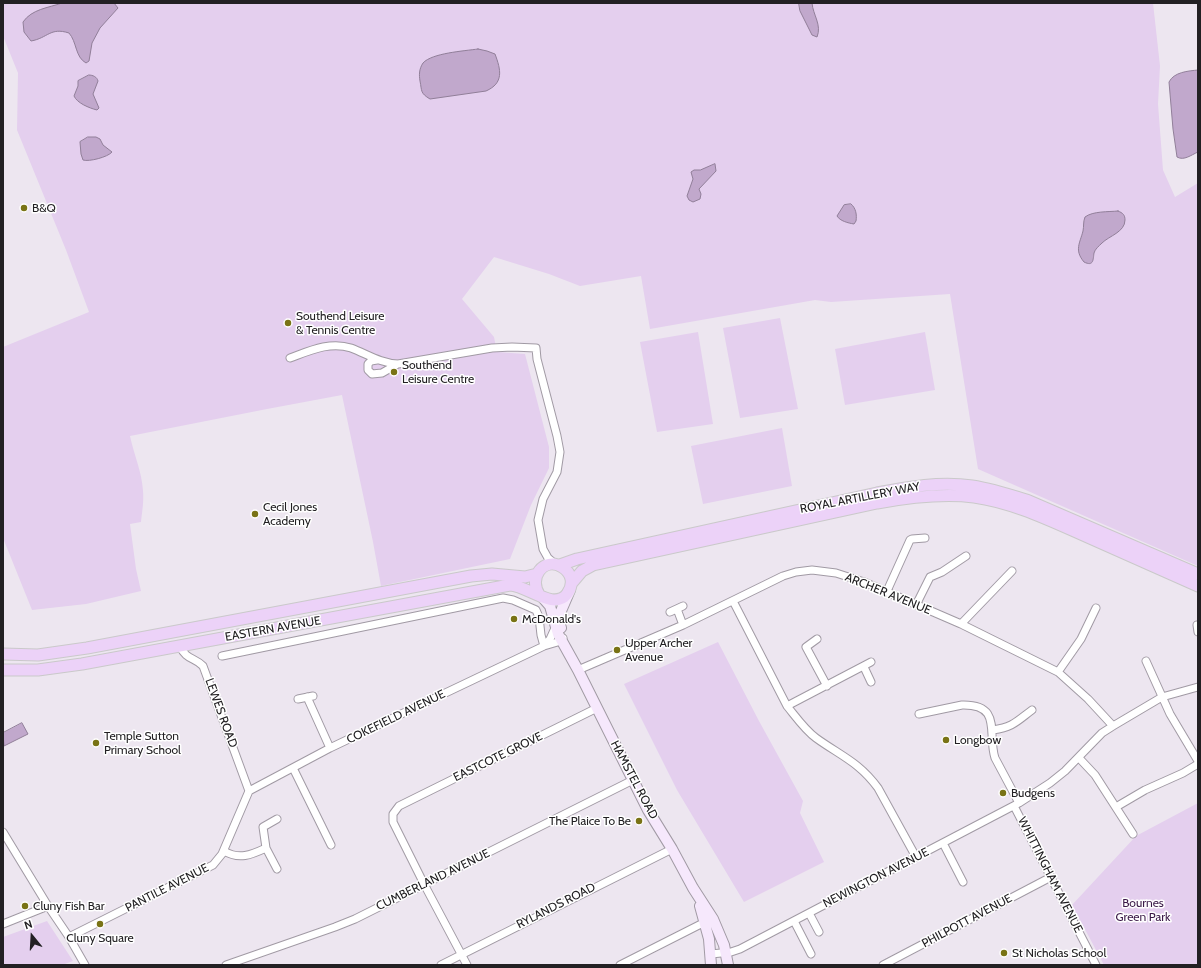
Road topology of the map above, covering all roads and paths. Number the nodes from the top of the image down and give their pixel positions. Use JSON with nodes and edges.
{"nodes":[{"id":1,"x":290,"y":358,"type":"dead end"},
{"id":2,"x":377,"y":360,"type":"junction"},
{"id":3,"x":398,"y":364,"type":"junction"},
{"id":4,"x":925,"y":538,"type":"dead end"},
{"id":5,"x":543,"y":549,"type":"junction"},
{"id":6,"x":966,"y":556,"type":"dead end"},
{"id":7,"x":557,"y":565,"type":"junction"},
{"id":8,"x":1012,"y":571,"type":"dead end"},
{"id":9,"x":538,"y":572,"type":"junction"},
{"id":10,"x":1198,"y":574,"type":"edge"},
{"id":11,"x":1198,"y":586,"type":"edge"},
{"id":12,"x":570,"y":587,"type":"junction"},
{"id":13,"x":887,"y":591,"type":"junction"},
{"id":14,"x":542,"y":597,"type":"junction"},
{"id":15,"x":733,"y":601,"type":"junction"},
{"id":16,"x":916,"y":606,"type":"junction"},
{"id":17,"x":1096,"y":608,"type":"dead end"},
{"id":18,"x":676,"y":609,"type":"dead end"},
{"id":19,"x":961,"y":624,"type":"junction"},
{"id":20,"x":683,"y":625,"type":"junction"},
{"id":21,"x":558,"y":627,"type":"junction"},
{"id":22,"x":817,"y":638,"type":"dead end"},
{"id":23,"x":561,"y":641,"type":"junction"},
{"id":24,"x":180,"y":646,"type":"junction"},
{"id":25,"x":544,"y":646,"type":"junction"},
{"id":26,"x":3,"y":654,"type":"edge"},
{"id":27,"x":222,"y":656,"type":"dead end"},
{"id":28,"x":1146,"y":661,"type":"dead end"},
{"id":29,"x":871,"y":662,"type":"dead end"},
{"id":30,"x":864,"y":667,"type":"junction"},
{"id":31,"x":3,"y":670,"type":"edge"},
{"id":32,"x":578,"y":670,"type":"junction"},
{"id":33,"x":1058,"y":672,"type":"junction"},
{"id":34,"x":871,"y":682,"type":"dead end"},
{"id":35,"x":827,"y":686,"type":"junction"},
{"id":36,"x":1198,"y":687,"type":"edge"},
{"id":37,"x":1162,"y":697,"type":"junction"},
{"id":38,"x":298,"y":699,"type":"dead end"},
{"id":39,"x":788,"y":706,"type":"junction"},
{"id":40,"x":597,"y":708,"type":"junction"},
{"id":41,"x":1032,"y":710,"type":"dead end"},
{"id":42,"x":919,"y":714,"type":"dead end"},
{"id":43,"x":1113,"y":726,"type":"junction"},
{"id":44,"x":993,"y":730,"type":"junction"},
{"id":45,"x":330,"y":748,"type":"junction"},
{"id":46,"x":1078,"y":758,"type":"junction"},
{"id":47,"x":1198,"y":760,"type":"edge"},
{"id":48,"x":1198,"y":764,"type":"edge"},
{"id":49,"x":293,"y":768,"type":"junction"},
{"id":50,"x":633,"y":780,"type":"junction"},
{"id":51,"x":249,"y":791,"type":"junction"},
{"id":52,"x":1016,"y":804,"type":"junction"},
{"id":53,"x":1116,"y":807,"type":"junction"},
{"id":54,"x":278,"y":820,"type":"dead end"},
{"id":55,"x":3,"y":832,"type":"edge"},
{"id":56,"x":1133,"y":834,"type":"dead end"},
{"id":57,"x":943,"y":843,"type":"junction"},
{"id":58,"x":331,"y":845,"type":"dead end"},
{"id":59,"x":266,"y":848,"type":"junction"},
{"id":60,"x":672,"y":848,"type":"junction"},
{"id":61,"x":224,"y":851,"type":"junction"},
{"id":62,"x":916,"y":857,"type":"junction"},
{"id":63,"x":277,"y":869,"type":"dead end"},
{"id":64,"x":1051,"y":877,"type":"junction"},
{"id":65,"x":964,"y":882,"type":"dead end"},
{"id":66,"x":424,"y":884,"type":"junction"},
{"id":67,"x":48,"y":906,"type":"junction"},
{"id":68,"x":809,"y":913,"type":"junction"},
{"id":69,"x":709,"y":920,"type":"junction"},
{"id":70,"x":794,"y":921,"type":"junction"},
{"id":71,"x":3,"y":924,"type":"edge"},
{"id":72,"x":819,"y":932,"type":"dead end"},
{"id":73,"x":69,"y":937,"type":"junction"},
{"id":74,"x":726,"y":953,"type":"junction"},
{"id":75,"x":711,"y":954,"type":"junction"},
{"id":76,"x":811,"y":954,"type":"dead end"},
{"id":77,"x":462,"y":955,"type":"junction"},
{"id":78,"x":84,"y":965,"type":"edge"},
{"id":79,"x":226,"y":965,"type":"edge"},
{"id":80,"x":441,"y":965,"type":"edge"},
{"id":81,"x":467,"y":965,"type":"edge"},
{"id":82,"x":620,"y":965,"type":"edge"},
{"id":83,"x":712,"y":965,"type":"edge"},
{"id":84,"x":728,"y":965,"type":"edge"},
{"id":85,"x":883,"y":965,"type":"edge"},
{"id":86,"x":1096,"y":965,"type":"edge"}],
"edges":[{"from":1,"to":2,"type":"street"},
{"from":2,"to":3,"type":"street"},
{"from":2,"to":3,"type":"street"},
{"from":3,"to":5,"type":"street"},
{"from":4,"to":13,"type":"street"},
{"from":5,"to":7,"type":"street"},
{"from":5,"to":9,"type":"street"},
{"from":6,"to":16,"type":"street"},
{"from":7,"to":9,"type":"main road","name":"EASTERN AVENUE"},
{"from":7,"to":10,"type":"main road","name":"ROYAL ARTILLERY WAY"},
{"from":7,"to":12,"type":"main road"},
{"from":8,"to":19,"type":"street"},
{"from":9,"to":14,"type":"main road"},
{"from":9,"to":26,"type":"main road","name":"EASTERN AVENUE"},
{"from":11,"to":12,"type":"main road","name":"ROYAL ARTILLERY WAY"},
{"from":12,"to":14,"type":"main road","name":"EASTERN AVENUE"},
{"from":12,"to":21,"type":"street"},
{"from":13,"to":15,"type":"street","name":"ARCHER AVENUE"},
{"from":13,"to":16,"type":"street","name":"ARCHER AVENUE"},
{"from":14,"to":21,"type":"street","name":"HAMSTEL ROAD"},
{"from":14,"to":24,"type":"main road","name":"EASTERN AVENUE"},
{"from":15,"to":20,"type":"street","name":"ARCHER AVENUE"},
{"from":15,"to":39,"type":"street"},
{"from":16,"to":19,"type":"street","name":"ARCHER AVENUE"},
{"from":17,"to":33,"type":"street"},
{"from":18,"to":20,"type":"street"},
{"from":19,"to":33,"type":"street","name":"ARCHER AVENUE"},
{"from":20,"to":32,"type":"street","name":"ARCHER AVENUE"},
{"from":21,"to":23,"type":"street","name":"HAMSTEL ROAD"},
{"from":21,"to":25,"type":"street"},
{"from":21,"to":32,"type":"street","name":"HAMSTEL ROAD"},
{"from":22,"to":35,"type":"street"},
{"from":23,"to":25,"type":"street","name":"COKEFIELD AVENUE"},
{"from":23,"to":32,"type":"street","name":"HAMSTEL ROAD"},
{"from":24,"to":31,"type":"main road","name":"EASTERN AVENUE"},
{"from":24,"to":51,"type":"street","name":"LEWES ROAD"},
{"from":25,"to":27,"type":"street"},
{"from":25,"to":45,"type":"street","name":"COKEFIELD AVENUE"},
{"from":28,"to":37,"type":"street"},
{"from":29,"to":30,"type":"street"},
{"from":30,"to":34,"type":"street"},
{"from":30,"to":35,"type":"street"},
{"from":32,"to":40,"type":"street","name":"HAMSTEL ROAD"},
{"from":33,"to":43,"type":"street","name":"ARCHER AVENUE"},
{"from":35,"to":39,"type":"street"},
{"from":36,"to":37,"type":"street","name":"NEWINGTON AVENUE"},
{"from":37,"to":43,"type":"street","name":"NEWINGTON AVENUE"},
{"from":37,"to":47,"type":"street"},
{"from":38,"to":45,"type":"street"},
{"from":39,"to":62,"type":"street"},
{"from":40,"to":50,"type":"street","name":"HAMSTEL ROAD"},
{"from":40,"to":66,"type":"street","name":"EASTCOTE GROVE"},
{"from":41,"to":44,"type":"street"},
{"from":42,"to":44,"type":"street"},
{"from":43,"to":46,"type":"street","name":"NEWINGTON AVENUE"},
{"from":44,"to":52,"type":"street","name":"WHITTINGHAM AVENUE"},
{"from":45,"to":49,"type":"street","name":"COKEFIELD AVENUE"},
{"from":46,"to":52,"type":"street","name":"NEWINGTON AVENUE"},
{"from":46,"to":53,"type":"street"},
{"from":48,"to":53,"type":"street"},
{"from":49,"to":51,"type":"street","name":"COKEFIELD AVENUE"},
{"from":49,"to":58,"type":"street"},
{"from":50,"to":60,"type":"street","name":"HAMSTEL ROAD"},
{"from":50,"to":66,"type":"street","name":"CUMBERLAND AVENUE"},
{"from":51,"to":61,"type":"street","name":"PANTILE AVENUE"},
{"from":52,"to":57,"type":"street","name":"NEWINGTON AVENUE"},
{"from":52,"to":64,"type":"street","name":"WHITTINGHAM AVENUE"},
{"from":53,"to":56,"type":"street"},
{"from":54,"to":59,"type":"street"},
{"from":55,"to":67,"type":"street"},
{"from":57,"to":62,"type":"street","name":"NEWINGTON AVENUE"},
{"from":57,"to":65,"type":"street","name":"NEWINGTON AVENUE"},
{"from":59,"to":61,"type":"street"},
{"from":59,"to":63,"type":"street"},
{"from":60,"to":69,"type":"street","name":"HAMSTEL ROAD"},
{"from":60,"to":77,"type":"street","name":"RYLANDS ROAD"},
{"from":61,"to":73,"type":"street","name":"PANTILE AVENUE"},
{"from":62,"to":68,"type":"street","name":"NEWINGTON AVENUE"},
{"from":64,"to":85,"type":"street","name":"PHILPOTT AVENUE"},
{"from":64,"to":86,"type":"street","name":"WHITTINGHAM AVENUE"},
{"from":66,"to":77,"type":"street"},
{"from":66,"to":79,"type":"street","name":"CUMBERLAND AVENUE"},
{"from":67,"to":71,"type":"street"},
{"from":67,"to":73,"type":"street"},
{"from":68,"to":70,"type":"street","name":"NEWINGTON AVENUE"},
{"from":68,"to":72,"type":"street","name":"NEWINGTON AVENUE"},
{"from":69,"to":74,"type":"street","name":"HAMSTEL ROAD"},
{"from":69,"to":75,"type":"street","name":"HAMSTEL ROAD"},
{"from":69,"to":82,"type":"street"},
{"from":70,"to":74,"type":"street","name":"NEWINGTON AVENUE"},
{"from":70,"to":76,"type":"street"},
{"from":73,"to":78,"type":"street"},
{"from":74,"to":75,"type":"street","name":"NEWINGTON AVENUE"},
{"from":74,"to":84,"type":"street","name":"HAMSTEL ROAD"},
{"from":75,"to":83,"type":"street","name":"HAMSTEL ROAD"},
{"from":77,"to":80,"type":"street","name":"RYLANDS ROAD"},
{"from":77,"to":81,"type":"street"}]}
